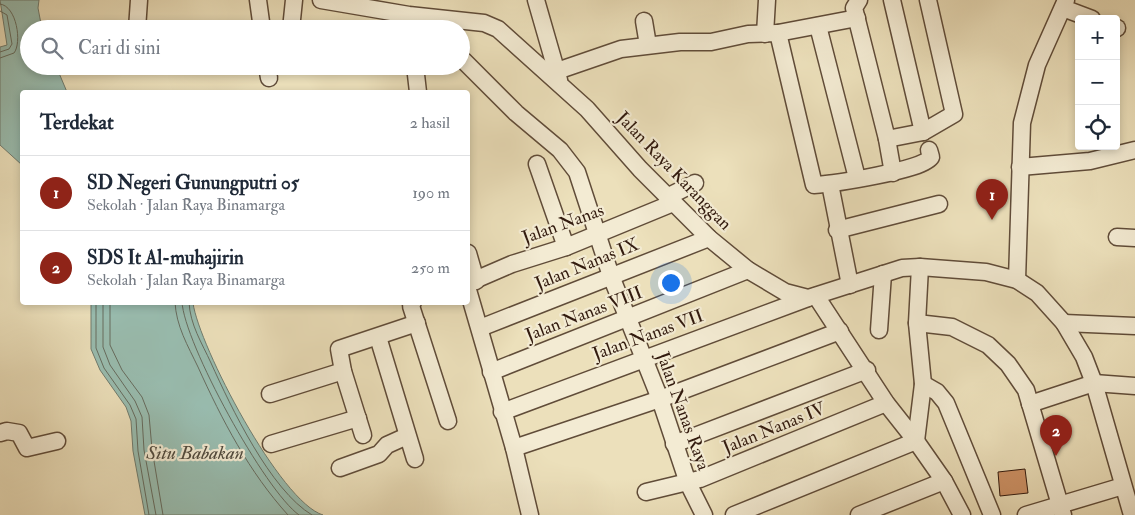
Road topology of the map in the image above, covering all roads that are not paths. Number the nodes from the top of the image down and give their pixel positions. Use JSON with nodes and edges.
{"nodes":[{"id":1,"x":139,"y":0,"type":"edge"},
{"id":2,"x":258,"y":0,"type":"edge"},
{"id":3,"x":294,"y":0,"type":"edge"},
{"id":4,"x":321,"y":0,"type":"edge"},
{"id":5,"x":536,"y":0,"type":"edge"},
{"id":6,"x":767,"y":0,"type":"edge"},
{"id":7,"x":859,"y":0,"type":"edge"},
{"id":8,"x":892,"y":0,"type":"edge"},
{"id":9,"x":928,"y":0,"type":"edge"},
{"id":10,"x":1064,"y":4,"type":"edge"},
{"id":11,"x":1085,"y":15,"type":"edge"},
{"id":12,"x":857,"y":18,"type":"junction"},
{"id":13,"x":138,"y":20,"type":"edge"},
{"id":14,"x":261,"y":20,"type":"edge"},
{"id":15,"x":293,"y":20,"type":"edge"},
{"id":16,"x":402,"y":20,"type":"edge"},
{"id":17,"x":644,"y":21,"type":"dead end"},
{"id":18,"x":470,"y":24,"type":"edge"},
{"id":19,"x":818,"y":26,"type":"junction"},
{"id":20,"x":771,"y":34,"type":"junction"},
{"id":21,"x":648,"y":46,"type":"junction"},
{"id":22,"x":470,"y":67,"type":"edge"},
{"id":23,"x":416,"y":75,"type":"edge"},
{"id":24,"x":559,"y":78,"type":"junction"},
{"id":25,"x":418,"y":90,"type":"edge"},
{"id":26,"x":923,"y":132,"type":"junction"},
{"id":27,"x":887,"y":139,"type":"junction"},
{"id":28,"x":929,"y":150,"type":"dead end"},
{"id":29,"x":1135,"y":150,"type":"edge"},
{"id":30,"x":537,"y":164,"type":"dead end"},
{"id":31,"x":1020,"y":167,"type":"junction"},
{"id":32,"x":892,"y":173,"type":"junction"},
{"id":33,"x":857,"y":178,"type":"junction"},
{"id":34,"x":694,"y":183,"type":"dead end"},
{"id":35,"x":830,"y":184,"type":"junction"},
{"id":36,"x":670,"y":200,"type":"junction"},
{"id":37,"x":939,"y":204,"type":"dead end"},
{"id":38,"x":837,"y":230,"type":"junction"},
{"id":39,"x":597,"y":234,"type":"junction"},
{"id":40,"x":1117,"y":236,"type":"dead end"},
{"id":41,"x":709,"y":238,"type":"junction"},
{"id":42,"x":1135,"y":238,"type":"edge"},
{"id":43,"x":566,"y":247,"type":"junction"},
{"id":44,"x":920,"y":267,"type":"junction"},
{"id":45,"x":748,"y":270,"type":"junction"},
{"id":46,"x":883,"y":274,"type":"junction"},
{"id":47,"x":611,"y":276,"type":"junction"},
{"id":48,"x":1017,"y":280,"type":"junction"},
{"id":49,"x":470,"y":285,"type":"edge"},
{"id":50,"x":850,"y":285,"type":"junction"},
{"id":51,"x":812,"y":297,"type":"junction"},
{"id":52,"x":412,"y":305,"type":"edge"},
{"id":53,"x":628,"y":319,"type":"junction"},
{"id":54,"x":417,"y":323,"type":"junction"},
{"id":55,"x":1064,"y":323,"type":"junction"},
{"id":56,"x":918,"y":324,"type":"junction"},
{"id":57,"x":1135,"y":326,"type":"edge"},
{"id":58,"x":480,"y":328,"type":"junction"},
{"id":59,"x":879,"y":330,"type":"dead end"},
{"id":60,"x":840,"y":331,"type":"junction"},
{"id":61,"x":378,"y":337,"type":"junction"},
{"id":62,"x":644,"y":358,"type":"junction"},
{"id":63,"x":867,"y":370,"type":"junction"},
{"id":64,"x":343,"y":371,"type":"junction"},
{"id":65,"x":491,"y":372,"type":"junction"},
{"id":66,"x":1094,"y":383,"type":"junction"},
{"id":67,"x":923,"y":384,"type":"junction"},
{"id":68,"x":1135,"y":386,"type":"edge"},
{"id":69,"x":270,"y":394,"type":"dead end"},
{"id":70,"x":660,"y":399,"type":"junction"},
{"id":71,"x":886,"y":403,"type":"junction"},
{"id":72,"x":1030,"y":404,"type":"junction"},
{"id":73,"x":502,"y":412,"type":"junction"},
{"id":74,"x":358,"y":418,"type":"junction"},
{"id":75,"x":448,"y":421,"type":"dead end"},
{"id":76,"x":0,"y":433,"type":"edge"},
{"id":77,"x":363,"y":435,"type":"dead end"},
{"id":78,"x":407,"y":436,"type":"junction"},
{"id":79,"x":57,"y":441,"type":"dead end"},
{"id":80,"x":916,"y":441,"type":"junction"},
{"id":81,"x":271,"y":444,"type":"dead end"},
{"id":82,"x":674,"y":444,"type":"junction"},
{"id":83,"x":514,"y":448,"type":"junction"},
{"id":84,"x":415,"y":459,"type":"dead end"},
{"id":85,"x":340,"y":468,"type":"dead end"},
{"id":86,"x":944,"y":481,"type":"junction"},
{"id":87,"x":688,"y":483,"type":"junction"},
{"id":88,"x":1123,"y":486,"type":"junction"},
{"id":89,"x":646,"y":492,"type":"dead end"},
{"id":90,"x":1062,"y":510,"type":"edge"},
{"id":91,"x":530,"y":515,"type":"edge"},
{"id":92,"x":704,"y":515,"type":"edge"},
{"id":93,"x":734,"y":515,"type":"edge"},
{"id":94,"x":859,"y":515,"type":"edge"},
{"id":95,"x":962,"y":515,"type":"edge"},
{"id":96,"x":992,"y":515,"type":"edge"},
{"id":97,"x":1026,"y":515,"type":"edge"},
{"id":98,"x":1132,"y":515,"type":"edge"}],
"edges":[{"from":1,"to":13,"type":"street"},
{"from":2,"to":14,"type":"street"},
{"from":3,"to":15,"type":"street"},
{"from":4,"to":16,"type":"street","name":"Jalan Raya Karanggan"},
{"from":5,"to":24,"type":"street"},
{"from":6,"to":20,"type":"street"},
{"from":7,"to":12,"type":"street"},
{"from":8,"to":26,"type":"street"},
{"from":9,"to":26,"type":"street"},
{"from":10,"to":11,"type":"street"},
{"from":10,"to":31,"type":"street"},
{"from":12,"to":19,"type":"street"},
{"from":12,"to":27,"type":"street"},
{"from":17,"to":21,"type":"street"},
{"from":18,"to":24,"type":"street","name":"Jalan Raya Karanggan"},
{"from":19,"to":20,"type":"street"},
{"from":19,"to":33,"type":"street"},
{"from":20,"to":21,"type":"street"},
{"from":20,"to":35,"type":"street"},
{"from":21,"to":24,"type":"street"},
{"from":22,"to":39,"type":"street","name":"Jalan Nanas Raya"},
{"from":23,"to":25,"type":"street"},
{"from":24,"to":36,"type":"street","name":"Jalan Raya Karanggan"},
{"from":26,"to":27,"type":"street"},
{"from":27,"to":32,"type":"street"},
{"from":28,"to":32,"type":"street"},
{"from":29,"to":31,"type":"street"},
{"from":30,"to":43,"type":"street"},
{"from":31,"to":48,"type":"street"},
{"from":32,"to":33,"type":"street"},
{"from":33,"to":35,"type":"street"},
{"from":34,"to":36,"type":"street","name":"Jalan Nanas"},
{"from":35,"to":38,"type":"street"},
{"from":36,"to":39,"type":"street","name":"Jalan Nanas"},
{"from":36,"to":41,"type":"street","name":"Jalan Raya Karanggan"},
{"from":37,"to":38,"type":"street"},
{"from":38,"to":50,"type":"street"},
{"from":39,"to":43,"type":"street","name":"Jalan Nanas"},
{"from":39,"to":47,"type":"street","name":"Jalan Nanas Raya"},
{"from":40,"to":42,"type":"street"},
{"from":41,"to":45,"type":"street","name":"Jalan Raya Karanggan"},
{"from":41,"to":47,"type":"street","name":"Jalan Nanas IX"},
{"from":43,"to":49,"type":"street","name":"Jalan Nanas"},
{"from":44,"to":46,"type":"street"},
{"from":44,"to":48,"type":"street"},
{"from":44,"to":56,"type":"street"},
{"from":45,"to":51,"type":"street","name":"Jalan Raya Karanggan"},
{"from":45,"to":53,"type":"street","name":"Jalan Nanas VIII"},
{"from":46,"to":50,"type":"street"},
{"from":46,"to":59,"type":"street"},
{"from":47,"to":53,"type":"street","name":"Jalan Nanas Raya"},
{"from":47,"to":58,"type":"street","name":"Jalan Nanas IX"},
{"from":48,"to":55,"type":"street"},
{"from":49,"to":58,"type":"street"},
{"from":50,"to":51,"type":"street"},
{"from":51,"to":60,"type":"street"},
{"from":51,"to":62,"type":"street","name":"Jalan Nanas VII"},
{"from":52,"to":54,"type":"street"},
{"from":53,"to":62,"type":"street","name":"Jalan Nanas Raya"},
{"from":53,"to":65,"type":"street","name":"Jalan Nanas VIII"},
{"from":54,"to":61,"type":"street"},
{"from":54,"to":75,"type":"street"},
{"from":55,"to":57,"type":"street"},
{"from":55,"to":66,"type":"street"},
{"from":56,"to":67,"type":"street"},
{"from":56,"to":72,"type":"street"},
{"from":58,"to":65,"type":"street"},
{"from":60,"to":63,"type":"street"},
{"from":60,"to":70,"type":"street"},
{"from":61,"to":64,"type":"street"},
{"from":61,"to":78,"type":"street"},
{"from":62,"to":70,"type":"street","name":"Jalan Nanas Raya"},
{"from":62,"to":73,"type":"street","name":"Jalan Nanas VII"},
{"from":63,"to":71,"type":"street"},
{"from":63,"to":82,"type":"street"},
{"from":64,"to":69,"type":"street"},
{"from":64,"to":74,"type":"street"},
{"from":65,"to":73,"type":"street"},
{"from":66,"to":68,"type":"street"},
{"from":66,"to":72,"type":"street"},
{"from":66,"to":88,"type":"street"},
{"from":67,"to":80,"type":"street"},
{"from":67,"to":96,"type":"street"},
{"from":70,"to":82,"type":"street","name":"Jalan Nanas Raya"},
{"from":70,"to":83,"type":"street"},
{"from":71,"to":80,"type":"street"},
{"from":71,"to":87,"type":"street","name":"Jalan Nanas IV"},
{"from":72,"to":90,"type":"street"},
{"from":73,"to":83,"type":"street"},
{"from":74,"to":77,"type":"street"},
{"from":74,"to":81,"type":"street"},
{"from":76,"to":79,"type":"street"},
{"from":78,"to":84,"type":"street"},
{"from":78,"to":85,"type":"street"},
{"from":80,"to":86,"type":"street"},
{"from":80,"to":93,"type":"street"},
{"from":82,"to":87,"type":"street","name":"Jalan Nanas Raya"},
{"from":83,"to":91,"type":"street"},
{"from":86,"to":94,"type":"street"},
{"from":86,"to":95,"type":"street"},
{"from":87,"to":89,"type":"street","name":"Jalan Nanas IV"},
{"from":87,"to":92,"type":"street","name":"Jalan Nanas Raya"},
{"from":88,"to":90,"type":"street"},
{"from":88,"to":98,"type":"street"},
{"from":90,"to":97,"type":"street"}]}
